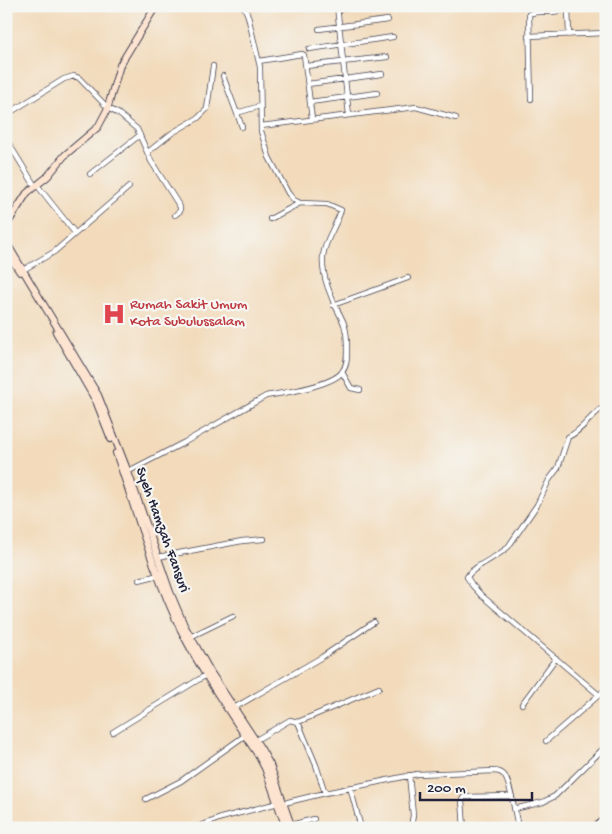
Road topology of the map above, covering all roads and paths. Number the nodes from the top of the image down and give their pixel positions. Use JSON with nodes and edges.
{"nodes":[{"id":1,"x":156,"y":6,"type":"edge"},
{"id":2,"x":244,"y":6,"type":"edge"},
{"id":3,"x":360,"y":6,"type":"edge"},
{"id":4,"x":570,"y":7,"type":"edge"},
{"id":5,"x":338,"y":8,"type":"edge"},
{"id":6,"x":388,"y":20,"type":"dead end"},
{"id":7,"x":340,"y":26,"type":"junction"},
{"id":8,"x":319,"y":29,"type":"dead end"},
{"id":9,"x":606,"y":33,"type":"edge"},
{"id":10,"x":569,"y":35,"type":"junction"},
{"id":11,"x":528,"y":36,"type":"junction"},
{"id":12,"x":393,"y":37,"type":"dead end"},
{"id":13,"x":342,"y":44,"type":"junction"},
{"id":14,"x":309,"y":49,"type":"dead end"},
{"id":15,"x":387,"y":57,"type":"dead end"},
{"id":16,"x":259,"y":61,"type":"junction"},
{"id":17,"x":344,"y":62,"type":"junction"},
{"id":18,"x":213,"y":66,"type":"dead end"},
{"id":19,"x":306,"y":66,"type":"junction"},
{"id":20,"x":382,"y":74,"type":"dead end"},
{"id":21,"x":223,"y":76,"type":"dead end"},
{"id":22,"x":346,"y":79,"type":"junction"},
{"id":23,"x":308,"y":84,"type":"junction"},
{"id":24,"x":377,"y":93,"type":"dead end"},
{"id":25,"x":348,"y":96,"type":"junction"},
{"id":26,"x":531,"y":99,"type":"dead end"},
{"id":27,"x":310,"y":102,"type":"junction"},
{"id":28,"x":260,"y":106,"type":"junction"},
{"id":29,"x":108,"y":108,"type":"junction"},
{"id":30,"x":237,"y":113,"type":"junction"},
{"id":31,"x":6,"y":115,"type":"edge"},
{"id":32,"x":349,"y":115,"type":"junction"},
{"id":33,"x":456,"y":118,"type":"dead end"},
{"id":34,"x":312,"y":119,"type":"junction"},
{"id":35,"x":261,"y":126,"type":"junction"},
{"id":36,"x":242,"y":127,"type":"dead end"},
{"id":37,"x":140,"y":135,"type":"junction"},
{"id":38,"x":6,"y":139,"type":"edge"},
{"id":39,"x":148,"y":152,"type":"junction"},
{"id":40,"x":90,"y":174,"type":"dead end"},
{"id":41,"x":36,"y":186,"type":"junction"},
{"id":42,"x":128,"y":187,"type":"dead end"},
{"id":43,"x":300,"y":203,"type":"junction"},
{"id":44,"x":174,"y":215,"type":"dead end"},
{"id":45,"x":270,"y":219,"type":"dead end"},
{"id":46,"x":6,"y":226,"type":"edge"},
{"id":47,"x":75,"y":233,"type":"junction"},
{"id":48,"x":6,"y":242,"type":"edge"},
{"id":49,"x":6,"y":251,"type":"edge"},
{"id":50,"x":24,"y":270,"type":"junction"},
{"id":51,"x":408,"y":278,"type":"dead end"},
{"id":52,"x":334,"y":305,"type":"junction"},
{"id":53,"x":342,"y":372,"type":"junction"},
{"id":54,"x":91,"y":386,"type":"junction"},
{"id":55,"x":360,"y":390,"type":"dead end"},
{"id":56,"x":606,"y":406,"type":"edge"},
{"id":57,"x":126,"y":472,"type":"junction"},
{"id":58,"x":264,"y":539,"type":"dead end"},
{"id":59,"x":158,"y":557,"type":"junction"},
{"id":60,"x":159,"y":575,"type":"junction"},
{"id":61,"x":139,"y":580,"type":"dead end"},
{"id":62,"x":233,"y":616,"type":"dead end"},
{"id":63,"x":374,"y":622,"type":"dead end"},
{"id":64,"x":190,"y":637,"type":"junction"},
{"id":65,"x":193,"y":648,"type":"junction"},
{"id":66,"x":556,"y":658,"type":"junction"},
{"id":67,"x":206,"y":675,"type":"junction"},
{"id":68,"x":379,"y":688,"type":"dead end"},
{"id":69,"x":606,"y":689,"type":"edge"},
{"id":70,"x":599,"y":694,"type":"junction"},
{"id":71,"x":522,"y":704,"type":"dead end"},
{"id":72,"x":234,"y":708,"type":"junction"},
{"id":73,"x":298,"y":722,"type":"junction"},
{"id":74,"x":113,"y":732,"type":"dead end"},
{"id":75,"x":248,"y":734,"type":"junction"},
{"id":76,"x":256,"y":740,"type":"junction"},
{"id":77,"x":546,"y":741,"type":"dead end"},
{"id":78,"x":606,"y":746,"type":"edge"},
{"id":79,"x":604,"y":752,"type":"edge"},
{"id":80,"x":409,"y":775,"type":"junction"},
{"id":81,"x":350,"y":787,"type":"junction"},
{"id":82,"x":325,"y":793,"type":"junction"},
{"id":83,"x":512,"y":796,"type":"junction"},
{"id":84,"x":146,"y":799,"type":"dead end"},
{"id":85,"x":281,"y":803,"type":"junction"},
{"id":86,"x":514,"y":809,"type":"junction"},
{"id":87,"x":606,"y":817,"type":"edge"},
{"id":88,"x":314,"y":819,"type":"dead end"},
{"id":89,"x":290,"y":827,"type":"edge"},
{"id":90,"x":196,"y":828,"type":"edge"},
{"id":91,"x":362,"y":828,"type":"edge"},
{"id":92,"x":411,"y":828,"type":"edge"},
{"id":93,"x":464,"y":828,"type":"edge"},
{"id":94,"x":518,"y":828,"type":"edge"},
{"id":95,"x":593,"y":828,"type":"edge"}],
"edges":[{"from":1,"to":29,"type":"main road"},
{"from":2,"to":16,"type":"street"},
{"from":3,"to":5,"type":"street"},
{"from":4,"to":10,"type":"street"},
{"from":4,"to":11,"type":"street"},
{"from":5,"to":7,"type":"street"},
{"from":6,"to":7,"type":"street"},
{"from":7,"to":8,"type":"street"},
{"from":7,"to":13,"type":"street"},
{"from":9,"to":10,"type":"street"},
{"from":10,"to":11,"type":"street"},
{"from":11,"to":26,"type":"street"},
{"from":12,"to":13,"type":"street"},
{"from":13,"to":14,"type":"street"},
{"from":13,"to":17,"type":"street"},
{"from":15,"to":17,"type":"street"},
{"from":16,"to":19,"type":"street"},
{"from":16,"to":28,"type":"street"},
{"from":17,"to":19,"type":"street"},
{"from":17,"to":22,"type":"street"},
{"from":18,"to":39,"type":"street"},
{"from":19,"to":23,"type":"street"},
{"from":20,"to":22,"type":"street"},
{"from":21,"to":30,"type":"street"},
{"from":22,"to":23,"type":"street"},
{"from":22,"to":25,"type":"street"},
{"from":23,"to":27,"type":"street"},
{"from":24,"to":25,"type":"street"},
{"from":25,"to":27,"type":"street"},
{"from":25,"to":32,"type":"street"},
{"from":27,"to":34,"type":"street"},
{"from":28,"to":30,"type":"street"},
{"from":28,"to":35,"type":"street"},
{"from":29,"to":31,"type":"street"},
{"from":29,"to":37,"type":"street"},
{"from":29,"to":41,"type":"main road"},
{"from":30,"to":36,"type":"street"},
{"from":32,"to":33,"type":"street"},
{"from":32,"to":34,"type":"street"},
{"from":34,"to":35,"type":"street"},
{"from":35,"to":43,"type":"street"},
{"from":37,"to":39,"type":"street"},
{"from":37,"to":40,"type":"street"},
{"from":38,"to":41,"type":"street"},
{"from":39,"to":44,"type":"street"},
{"from":41,"to":46,"type":"main road"},
{"from":41,"to":47,"type":"street"},
{"from":42,"to":47,"type":"street"},
{"from":43,"to":45,"type":"street"},
{"from":43,"to":52,"type":"street"},
{"from":47,"to":50,"type":"street"},
{"from":48,"to":50,"type":"main road","name":"Syeh Hamzah Fansuri"},
{"from":49,"to":54,"type":"main road","name":"Syeh Hamzah Fansuri"},
{"from":50,"to":54,"type":"main road","name":"Syeh Hamzah Fansuri"},
{"from":51,"to":52,"type":"street"},
{"from":52,"to":53,"type":"street"},
{"from":53,"to":55,"type":"street"},
{"from":53,"to":57,"type":"street"},
{"from":54,"to":57,"type":"main road","name":"Syeh Hamzah Fansuri"},
{"from":56,"to":66,"type":"street"},
{"from":57,"to":59,"type":"main road","name":"Syeh Hamzah Fansuri"},
{"from":57,"to":60,"type":"main road","name":"Syeh Hamzah Fansuri"},
{"from":58,"to":59,"type":"street"},
{"from":59,"to":64,"type":"main road","name":"Syeh Hamzah Fansuri"},
{"from":60,"to":61,"type":"street"},
{"from":60,"to":65,"type":"main road","name":"Syeh Hamzah Fansuri"},
{"from":62,"to":64,"type":"street"},
{"from":63,"to":72,"type":"street"},
{"from":64,"to":65,"type":"main road","name":"Syeh Hamzah Fansuri"},
{"from":65,"to":67,"type":"main road","name":"Syeh Hamzah Fansuri"},
{"from":65,"to":72,"type":"main road","name":"Syeh Hamzah Fansuri"},
{"from":66,"to":70,"type":"street"},
{"from":66,"to":71,"type":"street"},
{"from":67,"to":74,"type":"street"},
{"from":67,"to":75,"type":"main road","name":"Syeh Hamzah Fansuri"},
{"from":68,"to":73,"type":"street"},
{"from":69,"to":70,"type":"street"},
{"from":70,"to":77,"type":"street"},
{"from":72,"to":75,"type":"main road","name":"Syeh Hamzah Fansuri"},
{"from":73,"to":76,"type":"street"},
{"from":73,"to":82,"type":"street"},
{"from":75,"to":76,"type":"main road","name":"Syeh Hamzah Fansuri"},
{"from":75,"to":84,"type":"street"},
{"from":75,"to":85,"type":"main road","name":"Syeh Hamzah Fansuri"},
{"from":76,"to":85,"type":"main road","name":"Syeh Hamzah Fansuri"},
{"from":78,"to":79,"type":"street"},
{"from":79,"to":86,"type":"street"},
{"from":80,"to":81,"type":"street"},
{"from":80,"to":83,"type":"street"},
{"from":80,"to":92,"type":"street"},
{"from":81,"to":82,"type":"street"},
{"from":81,"to":91,"type":"street"},
{"from":82,"to":85,"type":"street"},
{"from":83,"to":86,"type":"street"},
{"from":83,"to":93,"type":"street"},
{"from":85,"to":89,"type":"main road","name":"Syeh Hamzah Fansuri"},
{"from":85,"to":90,"type":"street"},
{"from":86,"to":94,"type":"street"},
{"from":87,"to":95,"type":"street"},
{"from":88,"to":89,"type":"street"}]}
